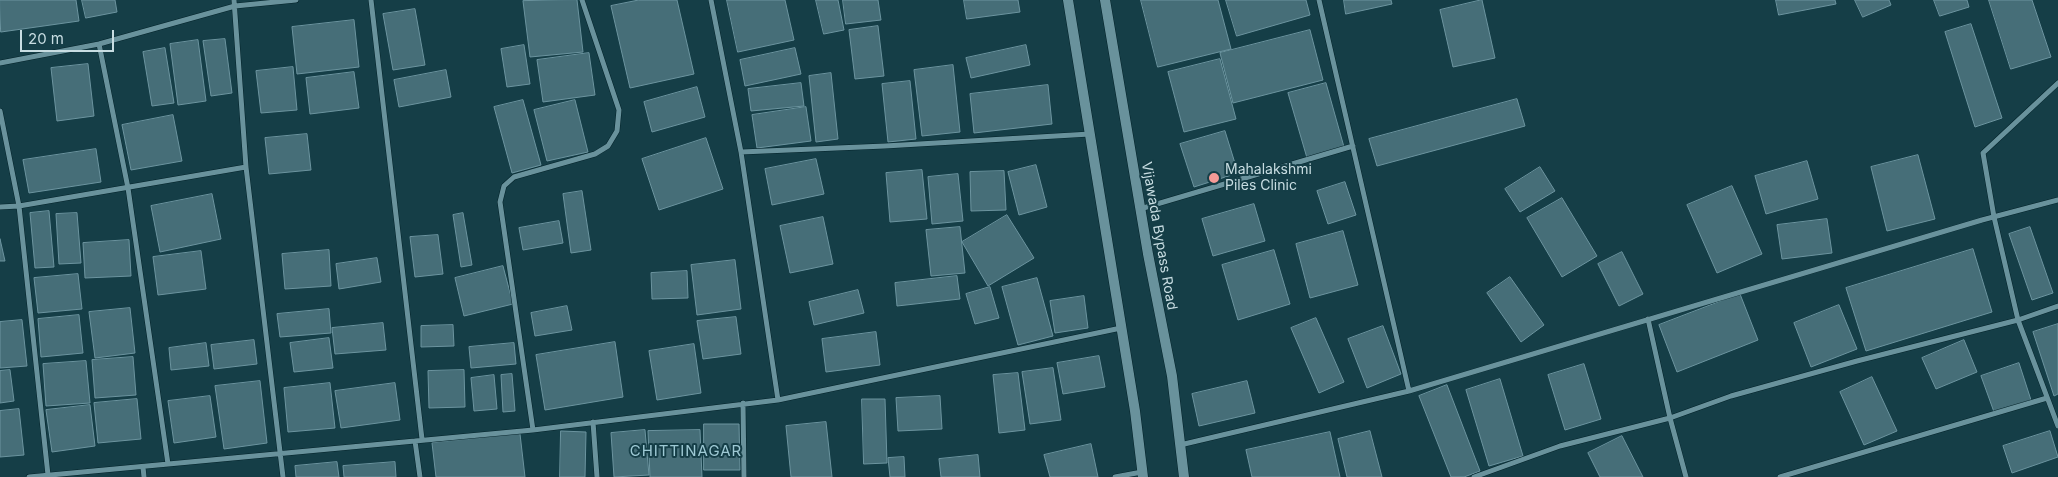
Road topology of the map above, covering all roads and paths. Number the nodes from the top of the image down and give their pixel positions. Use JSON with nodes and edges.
{"nodes":[{"id":1,"x":234,"y":0,"type":"edge"},
{"id":2,"x":296,"y":0,"type":"edge"},
{"id":3,"x":371,"y":0,"type":"edge"},
{"id":4,"x":582,"y":0,"type":"edge"},
{"id":5,"x":711,"y":0,"type":"edge"},
{"id":6,"x":1068,"y":0,"type":"edge"},
{"id":7,"x":1105,"y":0,"type":"edge"},
{"id":8,"x":1318,"y":0,"type":"edge"},
{"id":9,"x":235,"y":6,"type":"junction"},
{"id":10,"x":99,"y":44,"type":"junction"},
{"id":11,"x":0,"y":63,"type":"edge"},
{"id":12,"x":2058,"y":83,"type":"edge"},
{"id":13,"x":0,"y":111,"type":"edge"},
{"id":14,"x":1090,"y":134,"type":"junction"},
{"id":15,"x":1353,"y":146,"type":"junction"},
{"id":16,"x":741,"y":152,"type":"junction"},
{"id":17,"x":246,"y":168,"type":"junction"},
{"id":18,"x":128,"y":188,"type":"junction"},
{"id":19,"x":2058,"y":200,"type":"edge"},
{"id":20,"x":19,"y":206,"type":"junction"},
{"id":21,"x":0,"y":207,"type":"edge"},
{"id":22,"x":1140,"y":210,"type":"junction"},
{"id":23,"x":1994,"y":217,"type":"junction"},
{"id":24,"x":2058,"y":306,"type":"edge"},
{"id":25,"x":1648,"y":319,"type":"junction"},
{"id":26,"x":2018,"y":320,"type":"junction"},
{"id":27,"x":1121,"y":328,"type":"junction"},
{"id":28,"x":1409,"y":391,"type":"junction"},
{"id":29,"x":2047,"y":398,"type":"junction"},
{"id":30,"x":778,"y":400,"type":"junction"},
{"id":31,"x":743,"y":403,"type":"junction"},
{"id":32,"x":1670,"y":418,"type":"junction"},
{"id":33,"x":593,"y":422,"type":"junction"},
{"id":34,"x":2058,"y":426,"type":"edge"},
{"id":35,"x":533,"y":430,"type":"junction"},
{"id":36,"x":422,"y":439,"type":"junction"},
{"id":37,"x":415,"y":441,"type":"junction"},
{"id":38,"x":1180,"y":445,"type":"junction"},
{"id":39,"x":280,"y":454,"type":"junction"},
{"id":40,"x":168,"y":464,"type":"junction"},
{"id":41,"x":143,"y":466,"type":"junction"},
{"id":42,"x":1143,"y":474,"type":"edge"},
{"id":43,"x":48,"y":475,"type":"junction"},
{"id":44,"x":29,"y":477,"type":"edge"},
{"id":45,"x":144,"y":477,"type":"edge"},
{"id":46,"x":283,"y":477,"type":"edge"},
{"id":47,"x":420,"y":477,"type":"edge"},
{"id":48,"x":597,"y":477,"type":"edge"},
{"id":49,"x":744,"y":477,"type":"edge"},
{"id":50,"x":1115,"y":477,"type":"edge"},
{"id":51,"x":1184,"y":477,"type":"edge"},
{"id":52,"x":1474,"y":477,"type":"edge"},
{"id":53,"x":1686,"y":477,"type":"edge"},
{"id":54,"x":1780,"y":477,"type":"edge"}],
"edges":[{"from":1,"to":9,"type":"street"},
{"from":2,"to":9,"type":"street"},
{"from":3,"to":36,"type":"street"},
{"from":4,"to":35,"type":"street"},
{"from":5,"to":16,"type":"street"},
{"from":6,"to":14,"type":"main road"},
{"from":7,"to":22,"type":"main road","name":"Vijawada Bypass Road"},
{"from":8,"to":15,"type":"street"},
{"from":9,"to":10,"type":"street"},
{"from":9,"to":17,"type":"street"},
{"from":10,"to":11,"type":"street"},
{"from":10,"to":18,"type":"street"},
{"from":12,"to":23,"type":"street"},
{"from":13,"to":20,"type":"street"},
{"from":14,"to":16,"type":"street"},
{"from":14,"to":27,"type":"main road"},
{"from":15,"to":22,"type":"street"},
{"from":15,"to":28,"type":"street"},
{"from":16,"to":30,"type":"street"},
{"from":17,"to":18,"type":"street"},
{"from":17,"to":39,"type":"street"},
{"from":18,"to":20,"type":"street"},
{"from":18,"to":40,"type":"street"},
{"from":19,"to":23,"type":"street"},
{"from":20,"to":21,"type":"street"},
{"from":20,"to":43,"type":"street"},
{"from":22,"to":38,"type":"main road","name":"Vijawada Bypass Road"},
{"from":23,"to":25,"type":"street"},
{"from":23,"to":26,"type":"street"},
{"from":24,"to":26,"type":"street"},
{"from":25,"to":28,"type":"street"},
{"from":25,"to":32,"type":"street"},
{"from":26,"to":29,"type":"street"},
{"from":26,"to":32,"type":"street"},
{"from":27,"to":30,"type":"street"},
{"from":27,"to":42,"type":"main road"},
{"from":28,"to":38,"type":"street"},
{"from":29,"to":34,"type":"street"},
{"from":29,"to":54,"type":"street"},
{"from":30,"to":31,"type":"street"},
{"from":31,"to":33,"type":"street"},
{"from":31,"to":49,"type":"street"},
{"from":32,"to":52,"type":"street"},
{"from":32,"to":53,"type":"street"},
{"from":33,"to":35,"type":"street"},
{"from":33,"to":48,"type":"street"},
{"from":35,"to":36,"type":"street"},
{"from":36,"to":37,"type":"street"},
{"from":37,"to":39,"type":"street"},
{"from":37,"to":47,"type":"street"},
{"from":38,"to":51,"type":"main road","name":"Vijawada Bypass Road"},
{"from":39,"to":40,"type":"street"},
{"from":39,"to":46,"type":"street"},
{"from":40,"to":41,"type":"street"},
{"from":41,"to":43,"type":"street"},
{"from":41,"to":45,"type":"street"},
{"from":42,"to":50,"type":"street"},
{"from":43,"to":44,"type":"street"}]}
